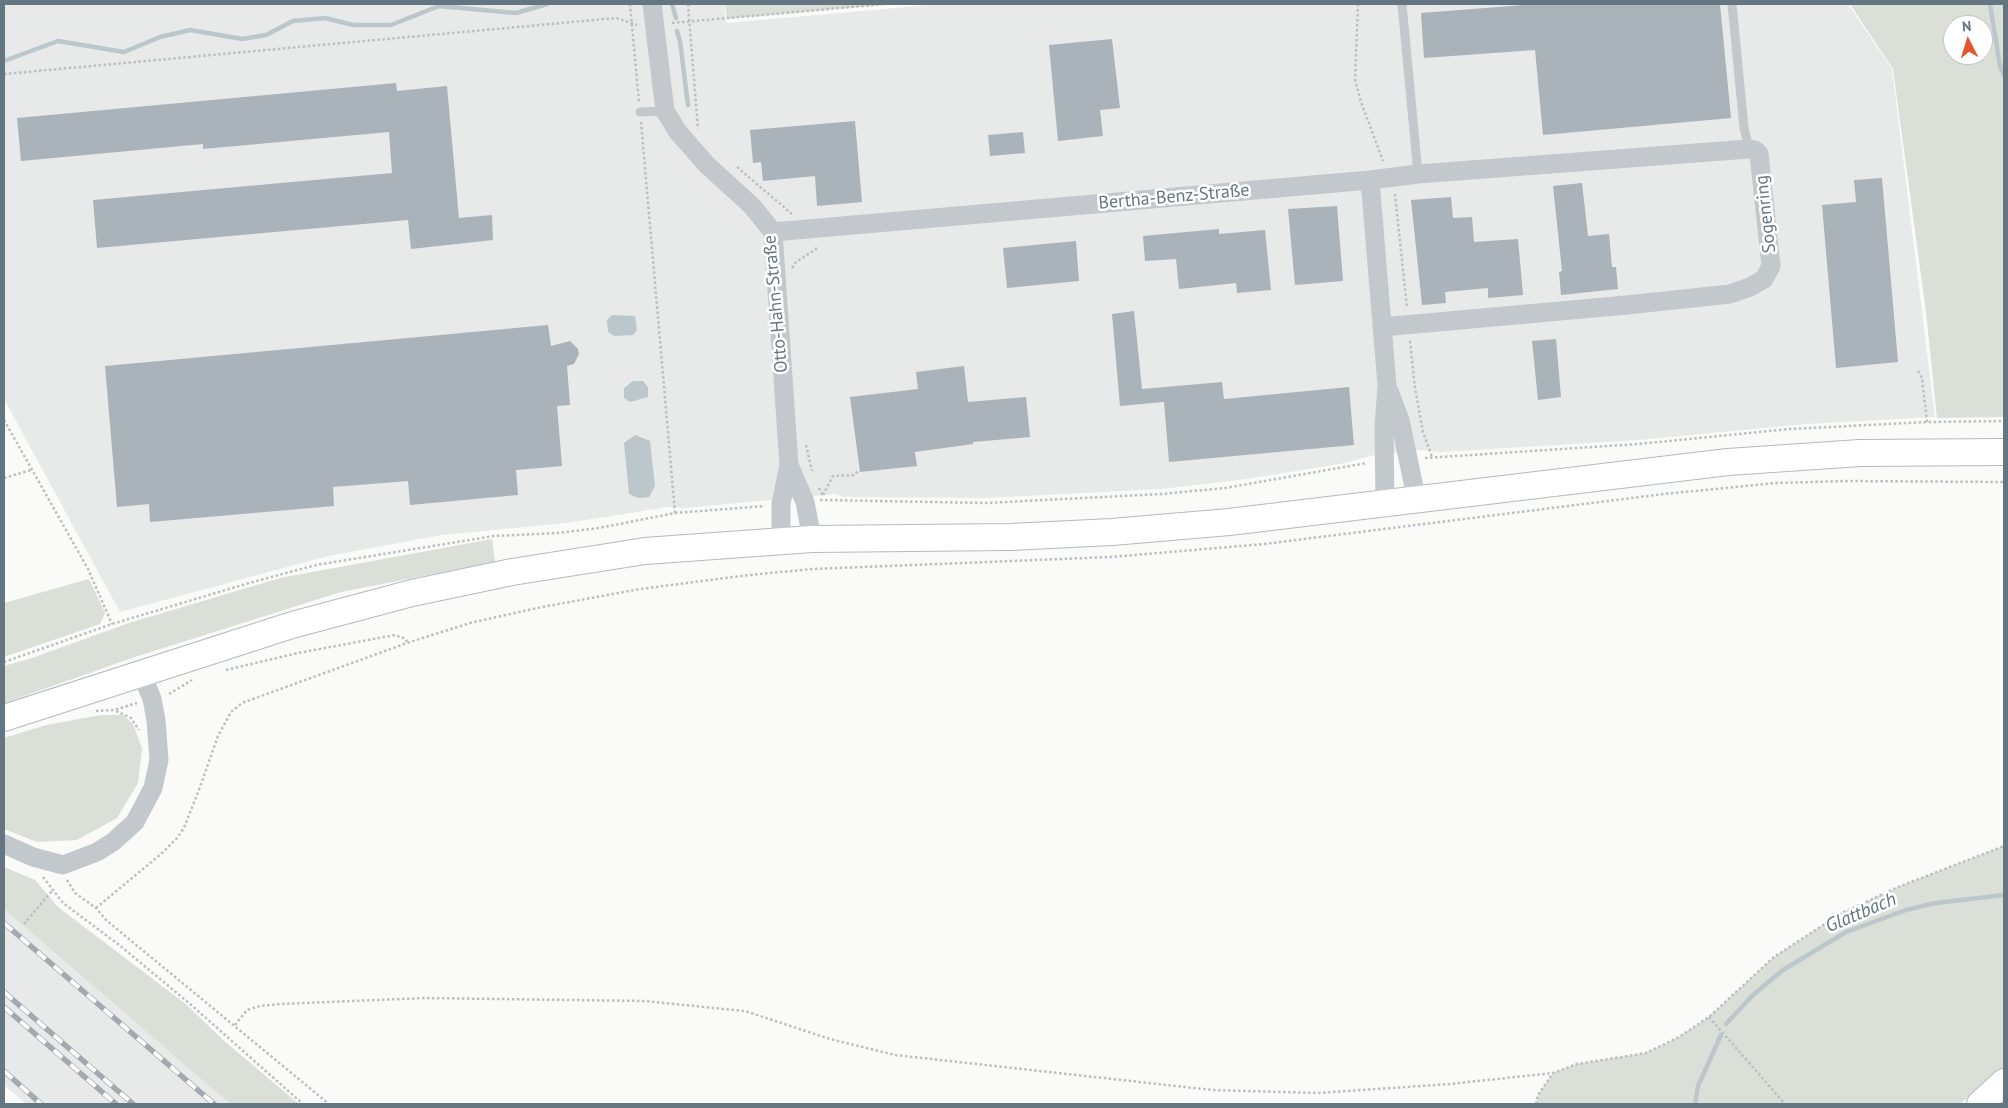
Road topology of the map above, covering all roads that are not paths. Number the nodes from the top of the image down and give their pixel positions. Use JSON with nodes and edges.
{"nodes":[{"id":1,"x":652,"y":4,"type":"edge"},
{"id":2,"x":1402,"y":4,"type":"edge"},
{"id":3,"x":1732,"y":4,"type":"edge"},
{"id":4,"x":665,"y":111,"type":"junction"},
{"id":5,"x":640,"y":112,"type":"road end"},
{"id":6,"x":1749,"y":149,"type":"junction"},
{"id":7,"x":1418,"y":174,"type":"junction"},
{"id":8,"x":1379,"y":178,"type":"junction"},
{"id":9,"x":773,"y":232,"type":"junction"},
{"id":10,"x":1382,"y":327,"type":"junction"},
{"id":11,"x":1387,"y":385,"type":"junction"},
{"id":12,"x":2004,"y":452,"type":"edge"},
{"id":13,"x":789,"y":465,"type":"junction"},
{"id":14,"x":1416,"y":497,"type":"junction"},
{"id":15,"x":1385,"y":501,"type":"junction"},
{"id":16,"x":812,"y":539,"type":"junction"},
{"id":17,"x":781,"y":540,"type":"junction"},
{"id":18,"x":142,"y":674,"type":"junction"},
{"id":19,"x":4,"y":718,"type":"edge"},
{"id":20,"x":4,"y":844,"type":"edge"},
{"id":21,"x":2004,"y":1082,"type":"edge"},
{"id":22,"x":1980,"y":1104,"type":"edge"}],
"edges":[{"from":1,"to":4,"type":"street","name":"Otto-Hahn-Straße"},
{"from":2,"to":7,"type":"lane"},
{"from":3,"to":6,"type":"lane"},
{"from":4,"to":5,"type":"lane"},
{"from":4,"to":9,"type":"street","name":"Otto-Hahn-Straße"},
{"from":6,"to":7,"type":"street"},
{"from":6,"to":10,"type":"street","name":"Sogenring"},
{"from":7,"to":8,"type":"street"},
{"from":8,"to":9,"type":"street","name":"Bertha-Benz-Straße"},
{"from":8,"to":10,"type":"street"},
{"from":9,"to":13,"type":"street","name":"Otto-Hahn-Straße"},
{"from":10,"to":11,"type":"street"},
{"from":11,"to":14,"type":"street"},
{"from":11,"to":15,"type":"street"},
{"from":12,"to":14,"type":"street"},
{"from":13,"to":16,"type":"street","name":"Otto-Hahn-Straße"},
{"from":13,"to":17,"type":"street","name":"Otto-Hahn-Straße"},
{"from":14,"to":15,"type":"street"},
{"from":15,"to":16,"type":"street"},
{"from":16,"to":17,"type":"street"},
{"from":17,"to":18,"type":"street"},
{"from":18,"to":19,"type":"street"},
{"from":18,"to":20,"type":"street"},
{"from":21,"to":22,"type":"street"}]}
